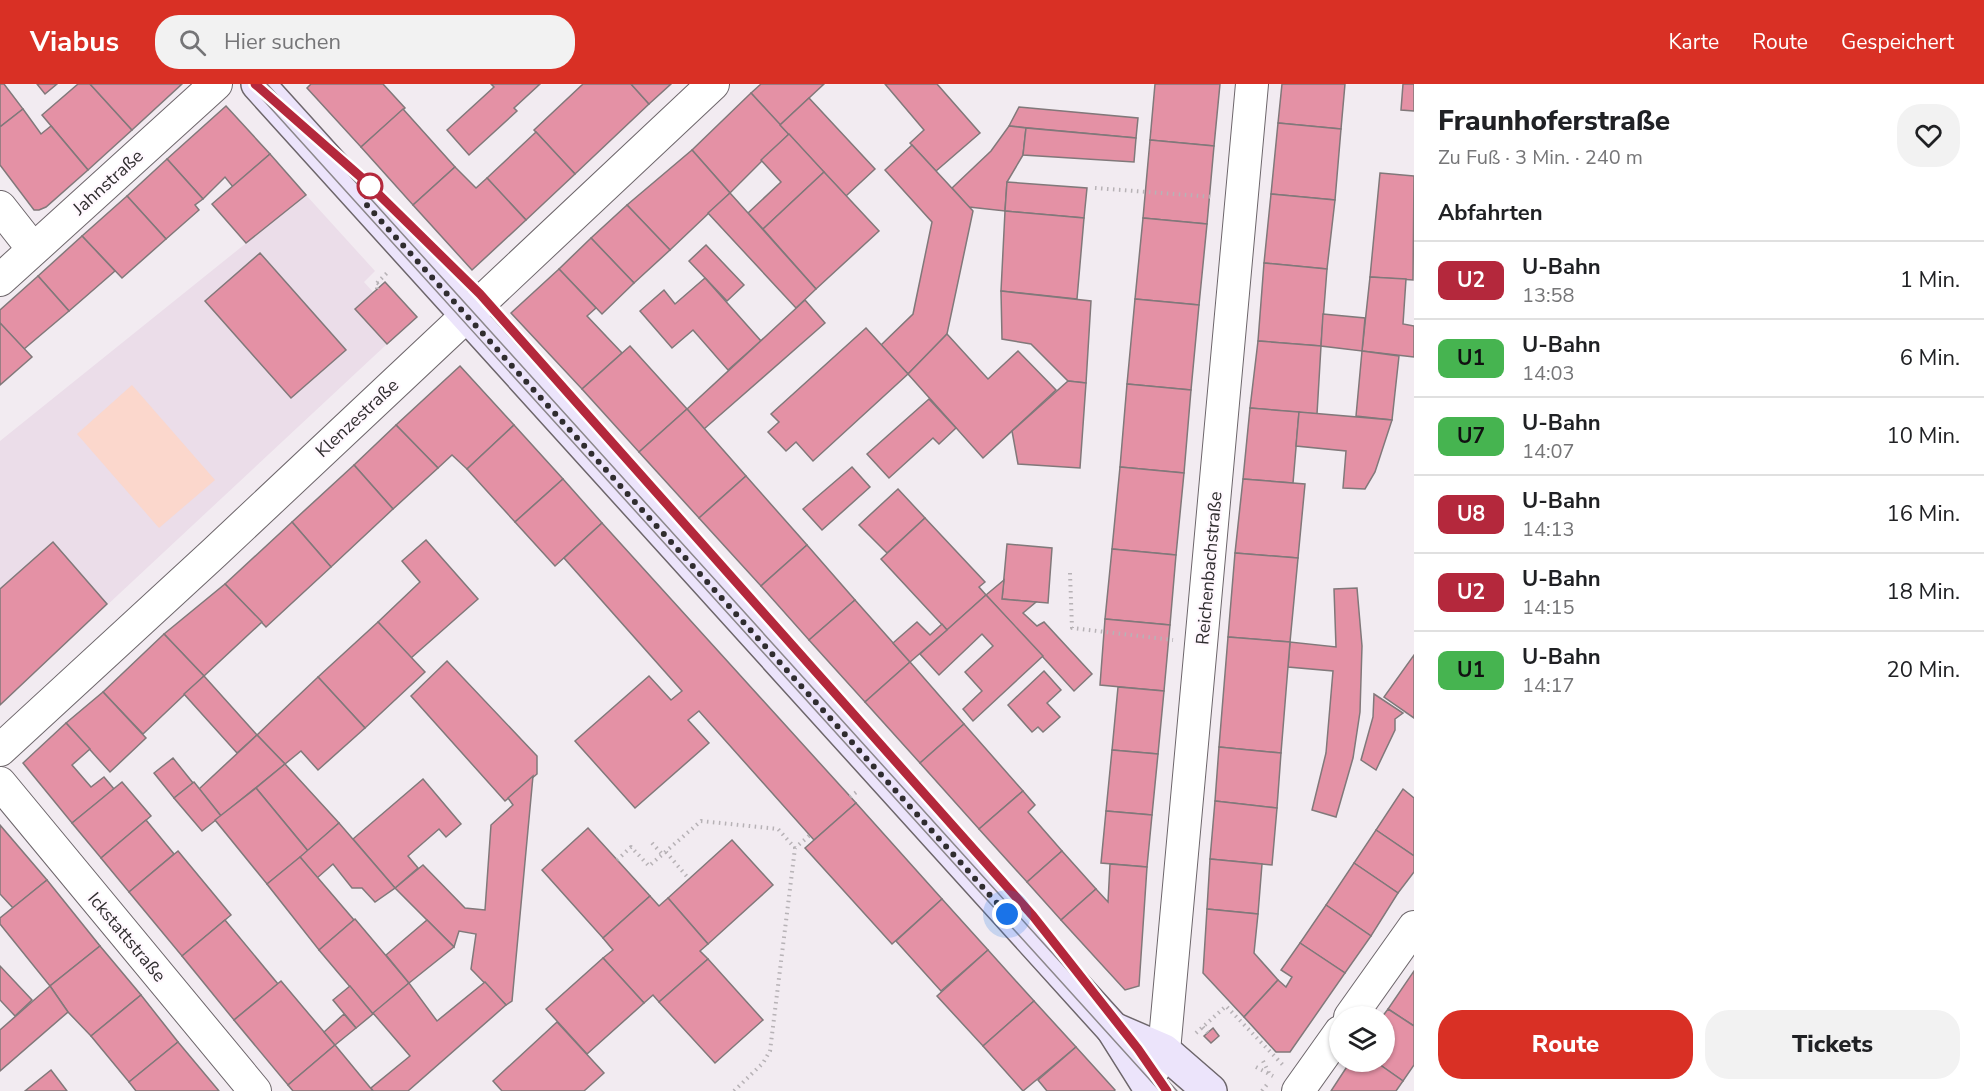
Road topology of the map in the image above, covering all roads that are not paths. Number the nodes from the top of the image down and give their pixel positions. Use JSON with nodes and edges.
{"nodes":[{"id":1,"x":216,"y":84,"type":"edge"},
{"id":2,"x":258,"y":84,"type":"edge"},
{"id":3,"x":712,"y":84,"type":"edge"},
{"id":4,"x":1252,"y":84,"type":"edge"},
{"id":5,"x":0,"y":207,"type":"edge"},
{"id":6,"x":33,"y":249,"type":"junction"},
{"id":7,"x":0,"y":280,"type":"edge"},
{"id":8,"x":466,"y":315,"type":"junction"},
{"id":9,"x":0,"y":750,"type":"edge"},
{"id":10,"x":0,"y":783,"type":"edge"},
{"id":11,"x":1414,"y":927,"type":"edge"},
{"id":12,"x":1358,"y":1006,"type":"edge"},
{"id":13,"x":1113,"y":1029,"type":"junction"},
{"id":14,"x":1329,"y":1047,"type":"edge"},
{"id":15,"x":1164,"y":1052,"type":"junction"},
{"id":16,"x":1145,"y":1088,"type":"edge"},
{"id":17,"x":255,"y":1091,"type":"edge"},
{"id":18,"x":1210,"y":1091,"type":"edge"},
{"id":19,"x":1298,"y":1091,"type":"edge"}],
"edges":[{"from":1,"to":6,"type":"street","name":"Jahnstraße"},
{"from":2,"to":8,"type":"main road"},
{"from":3,"to":8,"type":"street","name":"Klenzestraße"},
{"from":4,"to":15,"type":"street","name":"Reichenbachstraße"},
{"from":5,"to":6,"type":"street"},
{"from":6,"to":7,"type":"street","name":"Jahnstraße"},
{"from":8,"to":9,"type":"street","name":"Klenzestraße"},
{"from":8,"to":13,"type":"main road"},
{"from":10,"to":17,"type":"street","name":"Ickstattstraße"},
{"from":11,"to":12,"type":"street"},
{"from":13,"to":15,"type":"main road"},
{"from":13,"to":16,"type":"main road"},
{"from":14,"to":19,"type":"street"},
{"from":15,"to":16,"type":"street"},
{"from":15,"to":18,"type":"main road"}]}
